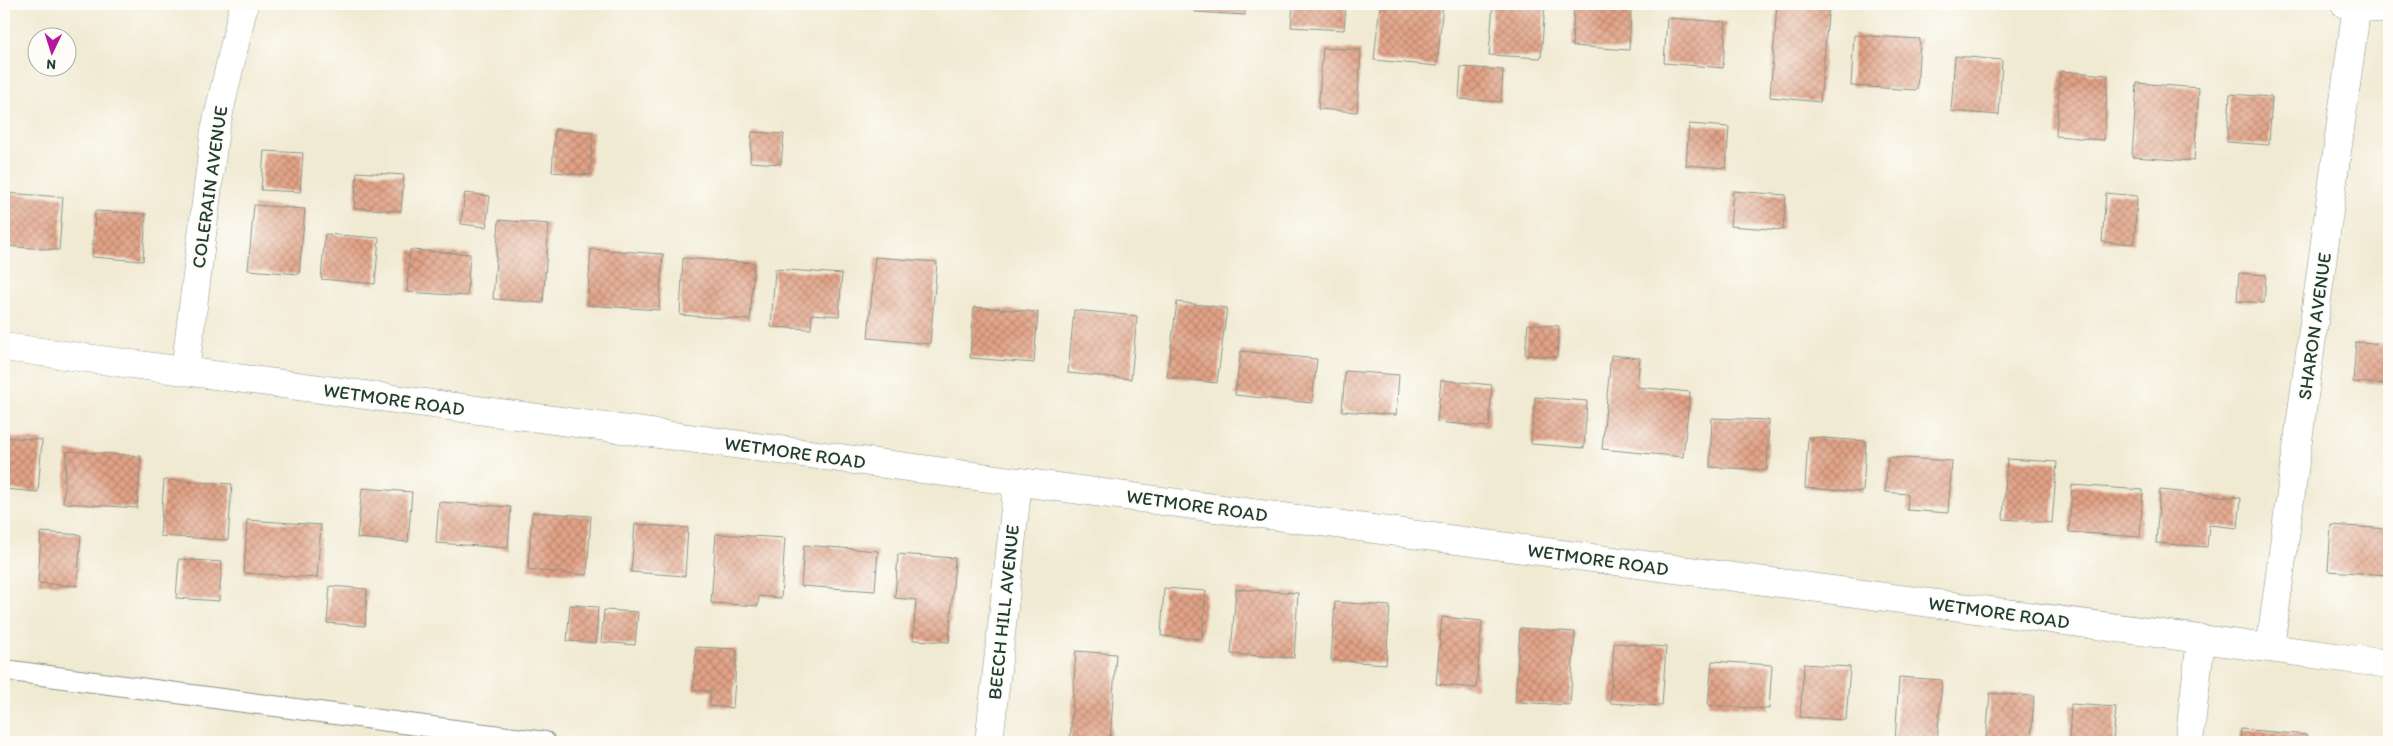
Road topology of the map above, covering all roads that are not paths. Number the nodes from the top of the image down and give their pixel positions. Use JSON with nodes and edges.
{"nodes":[{"id":1,"x":244,"y":4,"type":"edge"},
{"id":2,"x":2353,"y":4,"type":"edge"},
{"id":3,"x":2389,"y":10,"type":"edge"},
{"id":4,"x":4,"y":347,"type":"edge"},
{"id":5,"x":185,"y":371,"type":"junction"},
{"id":6,"x":1018,"y":482,"type":"junction"},
{"id":7,"x":2201,"y":639,"type":"junction"},
{"id":8,"x":2270,"y":648,"type":"junction"},
{"id":9,"x":2389,"y":664,"type":"edge"},
{"id":10,"x":4,"y":670,"type":"edge"},
{"id":11,"x":545,"y":742,"type":"edge"},
{"id":12,"x":989,"y":742,"type":"edge"},
{"id":13,"x":2189,"y":742,"type":"edge"}],
"edges":[{"from":1,"to":5,"type":"street","name":"COLERAIN AVENUE"},
{"from":2,"to":3,"type":"street"},
{"from":2,"to":8,"type":"street","name":"SHARON AVENUE"},
{"from":4,"to":5,"type":"street","name":"WETMORE ROAD"},
{"from":5,"to":6,"type":"street","name":"WETMORE ROAD"},
{"from":6,"to":7,"type":"street","name":"WETMORE ROAD"},
{"from":6,"to":12,"type":"street","name":"BEECH HILL AVENUE"},
{"from":7,"to":8,"type":"street","name":"WETMORE ROAD"},
{"from":7,"to":13,"type":"street"},
{"from":8,"to":9,"type":"street","name":"WETMORE ROAD"},
{"from":10,"to":11,"type":"lane"}]}
